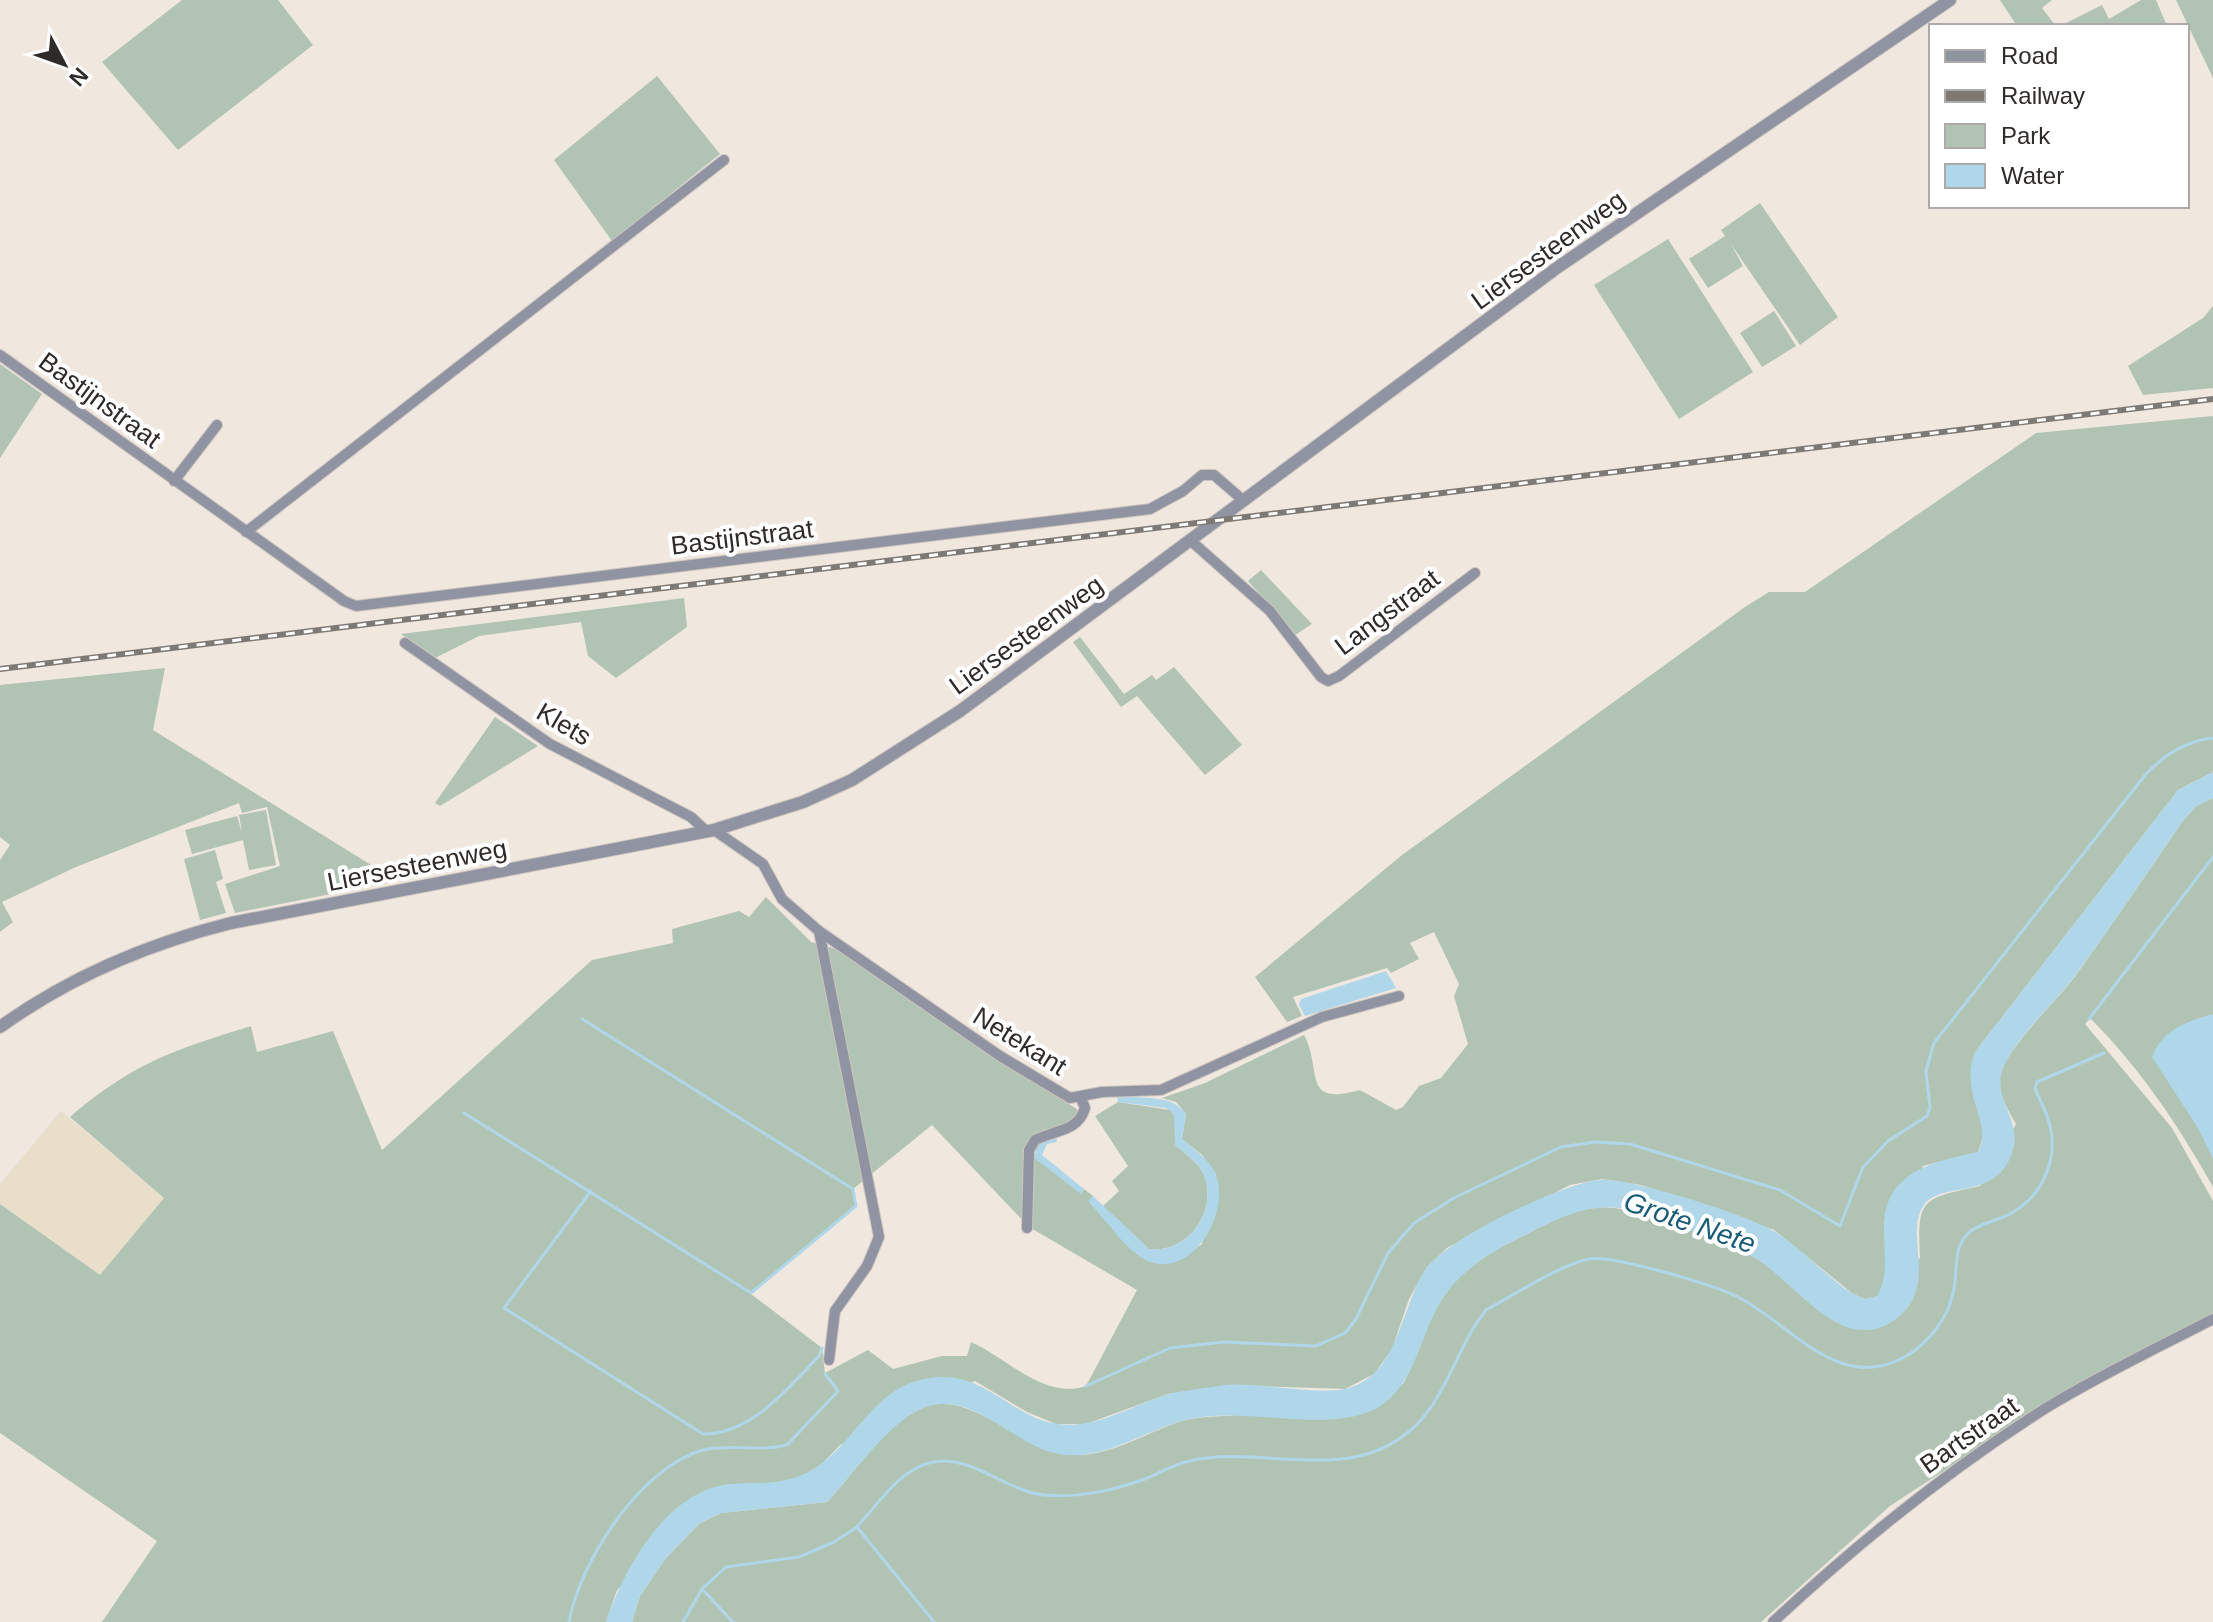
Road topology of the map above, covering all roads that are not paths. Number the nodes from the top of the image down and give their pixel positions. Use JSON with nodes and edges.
{"nodes":[{"id":1,"x":1950,"y":0,"type":"edge"},
{"id":2,"x":724,"y":160,"type":"dead end"},
{"id":3,"x":0,"y":355,"type":"edge"},
{"id":4,"x":217,"y":425,"type":"dead end"},
{"id":5,"x":174,"y":481,"type":"junction"},
{"id":6,"x":1244,"y":501,"type":"junction"},
{"id":7,"x":246,"y":532,"type":"junction"},
{"id":8,"x":1190,"y":540,"type":"junction"},
{"id":9,"x":1475,"y":573,"type":"dead end"},
{"id":10,"x":405,"y":643,"type":"dead end"},
{"id":11,"x":710,"y":831,"type":"junction"},
{"id":12,"x":819,"y":931,"type":"junction"},
{"id":13,"x":1399,"y":996,"type":"dead end"},
{"id":14,"x":0,"y":1027,"type":"edge"},
{"id":15,"x":1081,"y":1098,"type":"junction"},
{"id":16,"x":1027,"y":1228,"type":"dead end"},
{"id":17,"x":2213,"y":1319,"type":"edge"},
{"id":18,"x":829,"y":1360,"type":"dead end"},
{"id":19,"x":1773,"y":1622,"type":"edge"}],
"edges":[{"from":1,"to":6,"type":"street","name":"Liersesteenweg"},
{"from":2,"to":7,"type":"street"},
{"from":3,"to":5,"type":"street","name":"Bastijnstraat"},
{"from":4,"to":5,"type":"street","name":"Bastijnstraat"},
{"from":5,"to":7,"type":"street","name":"Bastijnstraat"},
{"from":6,"to":7,"type":"street","name":"Bastijnstraat"},
{"from":6,"to":8,"type":"street","name":"Liersesteenweg"},
{"from":8,"to":9,"type":"street","name":"Langstraat"},
{"from":8,"to":11,"type":"street","name":"Liersesteenweg"},
{"from":10,"to":11,"type":"street","name":"Klets"},
{"from":11,"to":12,"type":"street","name":"Netekant"},
{"from":11,"to":14,"type":"street","name":"Liersesteenweg"},
{"from":12,"to":15,"type":"street","name":"Netekant"},
{"from":12,"to":18,"type":"street"},
{"from":13,"to":15,"type":"street","name":"Netekant"},
{"from":15,"to":16,"type":"street"},
{"from":17,"to":19,"type":"street","name":"Bartstraat"}]}
